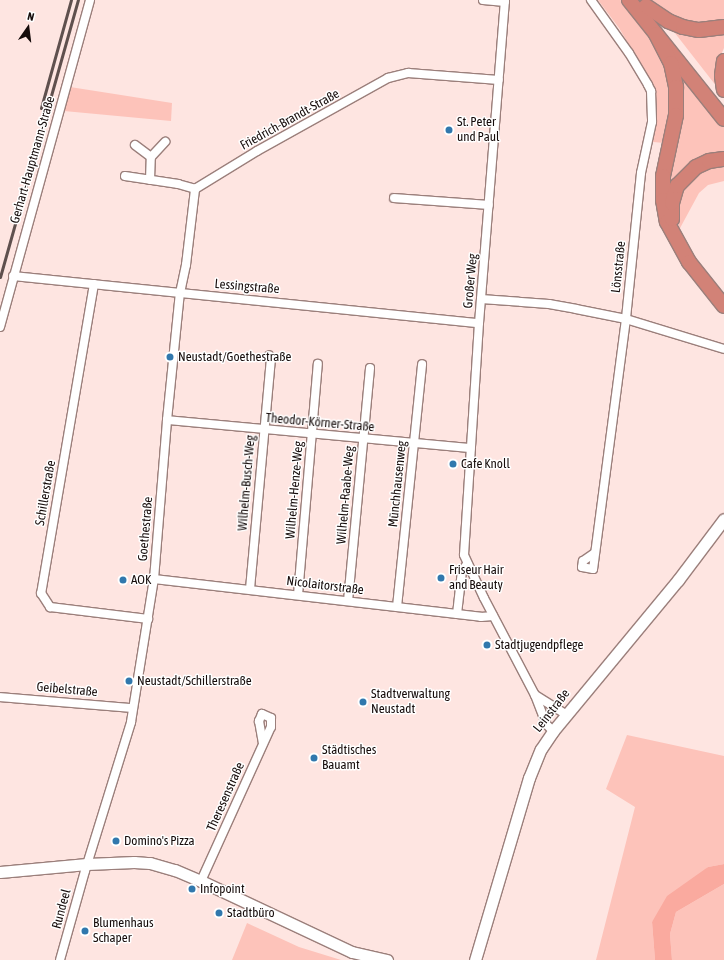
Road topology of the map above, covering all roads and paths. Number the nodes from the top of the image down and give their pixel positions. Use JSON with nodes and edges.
{"nodes":[{"id":1,"x":90,"y":0,"type":"edge"},
{"id":2,"x":483,"y":0,"type":"edge"},
{"id":3,"x":591,"y":0,"type":"edge"},
{"id":4,"x":629,"y":0,"type":"edge"},
{"id":5,"x":505,"y":1,"type":"edge"},
{"id":6,"x":643,"y":3,"type":"edge"},
{"id":7,"x":724,"y":27,"type":"edge"},
{"id":8,"x":656,"y":34,"type":"junction"},
{"id":9,"x":724,"y":61,"type":"edge"},
{"id":10,"x":499,"y":80,"type":"junction"},
{"id":11,"x":724,"y":90,"type":"edge"},
{"id":12,"x":724,"y":104,"type":"edge"},
{"id":13,"x":724,"y":120,"type":"edge"},
{"id":14,"x":165,"y":142,"type":"dead end"},
{"id":15,"x":135,"y":145,"type":"dead end"},
{"id":16,"x":151,"y":157,"type":"junction"},
{"id":17,"x":724,"y":159,"type":"edge"},
{"id":18,"x":125,"y":176,"type":"dead end"},
{"id":19,"x":150,"y":180,"type":"junction"},
{"id":20,"x":195,"y":189,"type":"junction"},
{"id":21,"x":394,"y":198,"type":"dead end"},
{"id":22,"x":489,"y":205,"type":"junction"},
{"id":23,"x":680,"y":248,"type":"junction"},
{"id":24,"x":13,"y":276,"type":"junction"},
{"id":25,"x":94,"y":284,"type":"junction"},
{"id":26,"x":180,"y":293,"type":"junction"},
{"id":27,"x":481,"y":299,"type":"junction"},
{"id":28,"x":724,"y":306,"type":"edge"},
{"id":29,"x":626,"y":319,"type":"junction"},
{"id":30,"x":479,"y":323,"type":"junction"},
{"id":31,"x":0,"y":327,"type":"edge"},
{"id":32,"x":724,"y":349,"type":"edge"},
{"id":33,"x":269,"y":355,"type":"dead end"},
{"id":34,"x":318,"y":364,"type":"dead end"},
{"id":35,"x":422,"y":364,"type":"dead end"},
{"id":36,"x":370,"y":368,"type":"dead end"},
{"id":37,"x":167,"y":420,"type":"junction"},
{"id":38,"x":264,"y":430,"type":"junction"},
{"id":39,"x":312,"y":434,"type":"junction"},
{"id":40,"x":364,"y":438,"type":"junction"},
{"id":41,"x":414,"y":444,"type":"junction"},
{"id":42,"x":471,"y":448,"type":"junction"},
{"id":43,"x":724,"y":519,"type":"edge"},
{"id":44,"x":595,"y":553,"type":"dead end"},
{"id":45,"x":467,"y":564,"type":"junction"},
{"id":46,"x":154,"y":579,"type":"junction"},
{"id":47,"x":250,"y":589,"type":"junction"},
{"id":48,"x":298,"y":595,"type":"junction"},
{"id":49,"x":348,"y":601,"type":"junction"},
{"id":50,"x":397,"y":607,"type":"junction"},
{"id":51,"x":457,"y":614,"type":"junction"},
{"id":52,"x":493,"y":616,"type":"junction"},
{"id":53,"x":148,"y":618,"type":"junction"},
{"id":54,"x":535,"y":695,"type":"junction"},
{"id":55,"x":0,"y":697,"type":"edge"},
{"id":56,"x":132,"y":708,"type":"junction"},
{"id":57,"x":566,"y":715,"type":"junction"},
{"id":58,"x":553,"y":731,"type":"junction"},
{"id":59,"x":263,"y":743,"type":"dead end"},
{"id":60,"x":87,"y":864,"type":"junction"},
{"id":61,"x":0,"y":872,"type":"edge"},
{"id":62,"x":201,"y":881,"type":"junction"},
{"id":63,"x":60,"y":960,"type":"edge"},
{"id":64,"x":387,"y":960,"type":"edge"},
{"id":65,"x":475,"y":960,"type":"edge"}],
"edges":[{"from":1,"to":24,"type":"street","name":"Gerhart-Hauptmann-Straße"},
{"from":2,"to":5,"type":"street"},
{"from":3,"to":29,"type":"street","name":"Lönsstraße"},
{"from":4,"to":8,"type":"highway"},
{"from":5,"to":10,"type":"street","name":"Großer Weg"},
{"from":6,"to":7,"type":"highway"},
{"from":6,"to":12,"type":"highway"},
{"from":8,"to":13,"type":"highway"},
{"from":8,"to":23,"type":"highway"},
{"from":9,"to":11,"type":"highway"},
{"from":10,"to":20,"type":"street","name":"Friedrich-Brandt-Straße"},
{"from":10,"to":22,"type":"street","name":"Großer Weg"},
{"from":14,"to":16,"type":"street"},
{"from":15,"to":16,"type":"street"},
{"from":16,"to":19,"type":"street"},
{"from":17,"to":23,"type":"highway"},
{"from":18,"to":19,"type":"street"},
{"from":19,"to":20,"type":"street"},
{"from":20,"to":26,"type":"street","name":"Goethestraße"},
{"from":21,"to":22,"type":"street"},
{"from":22,"to":27,"type":"street","name":"Großer Weg"},
{"from":23,"to":28,"type":"highway"},
{"from":24,"to":25,"type":"street","name":"Lessingstraße"},
{"from":24,"to":31,"type":"street","name":"Gerhart-Hauptmann-Straße"},
{"from":25,"to":26,"type":"street","name":"Lessingstraße"},
{"from":25,"to":53,"type":"street","name":"Schillerstraße"},
{"from":26,"to":30,"type":"street","name":"Lessingstraße"},
{"from":26,"to":37,"type":"street","name":"Goethestraße"},
{"from":27,"to":29,"type":"street"},
{"from":27,"to":30,"type":"street","name":"Großer Weg"},
{"from":29,"to":32,"type":"street"},
{"from":29,"to":44,"type":"street","name":"Lönsstraße"},
{"from":30,"to":42,"type":"street","name":"Großer Weg"},
{"from":33,"to":38,"type":"street","name":"Wilhelm-Busch-Weg"},
{"from":34,"to":39,"type":"street","name":"Wilhelm-Henze-Weg"},
{"from":35,"to":41,"type":"street","name":"Münchhausenweg"},
{"from":36,"to":40,"type":"street","name":"Wilhelm-Raabe-Weg"},
{"from":37,"to":38,"type":"street","name":"Theodor-Körner-Straße"},
{"from":37,"to":46,"type":"street","name":"Goethestraße"},
{"from":38,"to":39,"type":"street","name":"Theodor-Körner-Straße"},
{"from":38,"to":47,"type":"street","name":"Wilhelm-Busch-Weg"},
{"from":39,"to":40,"type":"street","name":"Theodor-Körner-Straße"},
{"from":39,"to":48,"type":"street","name":"Wilhelm-Henze-Weg"},
{"from":40,"to":41,"type":"street","name":"Theodor-Körner-Straße"},
{"from":40,"to":49,"type":"street","name":"Wilhelm-Raabe-Weg"},
{"from":41,"to":42,"type":"street","name":"Theodor-Körner-Straße"},
{"from":41,"to":50,"type":"street","name":"Münchhausenweg"},
{"from":42,"to":45,"type":"street","name":"Großer Weg"},
{"from":43,"to":57,"type":"street","name":"Leinstraße"},
{"from":45,"to":51,"type":"street","name":"Großer Weg"},
{"from":45,"to":52,"type":"street","name":"Großer Weg"},
{"from":46,"to":47,"type":"street","name":"Nicolaitorstraße"},
{"from":46,"to":53,"type":"street","name":"Goethestraße"},
{"from":47,"to":48,"type":"street","name":"Nicolaitorstraße"},
{"from":48,"to":49,"type":"street","name":"Nicolaitorstraße"},
{"from":49,"to":50,"type":"street","name":"Nicolaitorstraße"},
{"from":50,"to":51,"type":"street","name":"Nicolaitorstraße"},
{"from":51,"to":52,"type":"street","name":"Nicolaitorstraße"},
{"from":52,"to":54,"type":"street","name":"Großer Weg"},
{"from":53,"to":56,"type":"street","name":"Goethestraße"},
{"from":54,"to":57,"type":"street","name":"Großer Weg"},
{"from":54,"to":58,"type":"street","name":"Großer Weg"},
{"from":55,"to":56,"type":"street","name":"Geibelstraße"},
{"from":56,"to":60,"type":"street","name":"Goethestraße"},
{"from":57,"to":58,"type":"street","name":"Leinstraße"},
{"from":58,"to":65,"type":"street","name":"Leinstraße"},
{"from":59,"to":62,"type":"street","name":"Theresenstraße"},
{"from":60,"to":61,"type":"street"},
{"from":60,"to":62,"type":"street"},
{"from":60,"to":63,"type":"street","name":"Rundeel"},
{"from":62,"to":64,"type":"street"}]}
